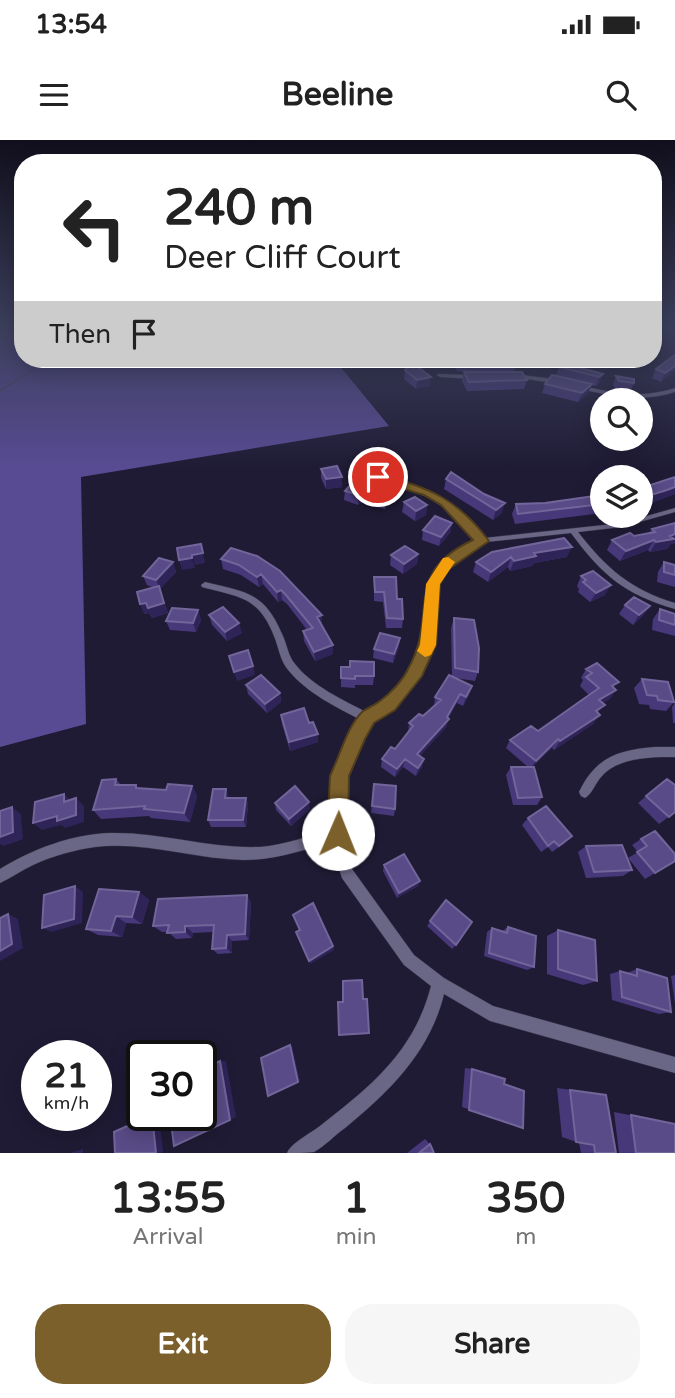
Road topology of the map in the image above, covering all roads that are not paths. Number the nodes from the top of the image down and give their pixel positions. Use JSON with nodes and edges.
{"nodes":[{"id":1,"x":440,"y":375,"type":"dead end"},
{"id":2,"x":479,"y":377,"type":"edge"},
{"id":3,"x":501,"y":377,"type":"edge"},
{"id":4,"x":675,"y":390,"type":"edge"},
{"id":5,"x":361,"y":474,"type":"dead end"},
{"id":6,"x":675,"y":510,"type":"edge"},
{"id":7,"x":575,"y":532,"type":"junction"},
{"id":8,"x":482,"y":541,"type":"junction"},
{"id":9,"x":205,"y":585,"type":"dead end"},
{"id":10,"x":675,"y":606,"type":"edge"},
{"id":11,"x":368,"y":718,"type":"junction"},
{"id":12,"x":675,"y":751,"type":"edge"},
{"id":13,"x":585,"y":792,"type":"dead end"},
{"id":14,"x":338,"y":834,"type":"junction"},
{"id":15,"x":0,"y":876,"type":"edge"},
{"id":16,"x":439,"y":983,"type":"junction"},
{"id":17,"x":675,"y":1065,"type":"edge"},
{"id":18,"x":296,"y":1153,"type":"edge"}],
"edges":[{"from":1,"to":2,"type":"street"},
{"from":3,"to":4,"type":"street"},
{"from":5,"to":8,"type":"street"},
{"from":6,"to":7,"type":"street"},
{"from":7,"to":8,"type":"street"},
{"from":7,"to":10,"type":"street"},
{"from":8,"to":11,"type":"street"},
{"from":9,"to":11,"type":"street"},
{"from":11,"to":14,"type":"street"},
{"from":12,"to":13,"type":"street"},
{"from":14,"to":15,"type":"street"},
{"from":14,"to":16,"type":"street"},
{"from":16,"to":17,"type":"street"},
{"from":16,"to":18,"type":"street"}]}
